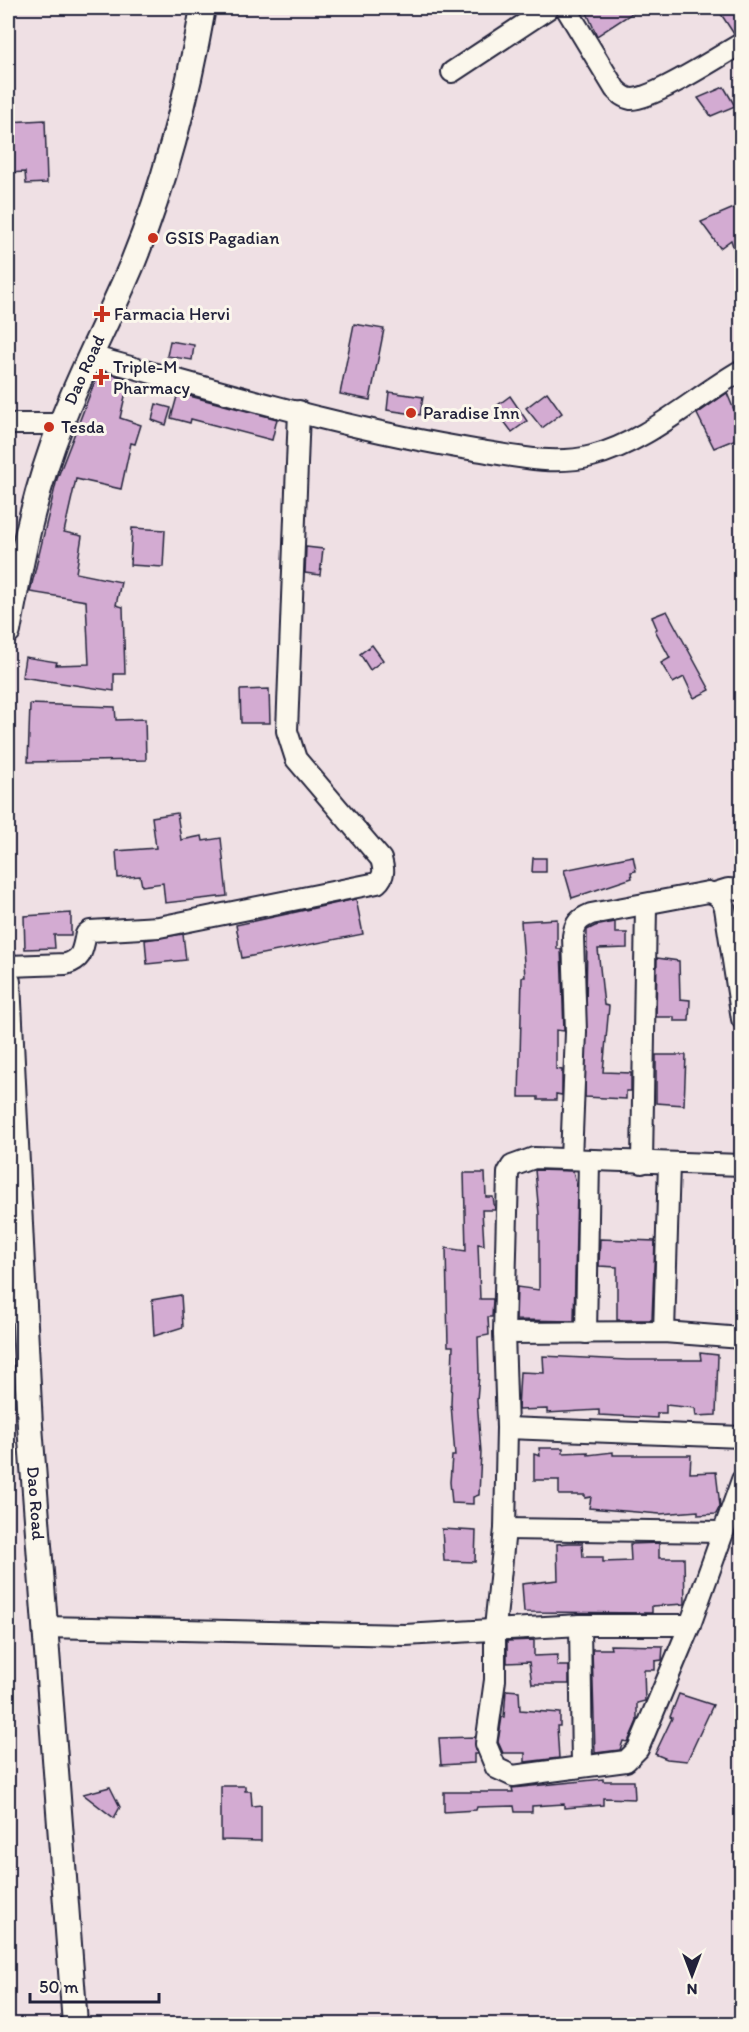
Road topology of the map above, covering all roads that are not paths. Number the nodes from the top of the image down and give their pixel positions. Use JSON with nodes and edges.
{"nodes":[{"id":1,"x":203,"y":8,"type":"edge"},
{"id":2,"x":549,"y":8,"type":"edge"},
{"id":3,"x":566,"y":8,"type":"edge"},
{"id":4,"x":741,"y":43,"type":"edge"},
{"id":5,"x":452,"y":72,"type":"dead end"},
{"id":6,"x":90,"y":356,"type":"junction"},
{"id":7,"x":741,"y":370,"type":"edge"},
{"id":8,"x":299,"y":411,"type":"junction"},
{"id":9,"x":8,"y":424,"type":"edge"},
{"id":10,"x":61,"y":424,"type":"junction"},
{"id":11,"x":8,"y":631,"type":"edge"},
{"id":12,"x":741,"y":890,"type":"edge"},
{"id":13,"x":715,"y":893,"type":"junction"},
{"id":14,"x":646,"y":905,"type":"junction"},
{"id":15,"x":8,"y":966,"type":"edge"},
{"id":16,"x":8,"y":982,"type":"edge"},
{"id":17,"x":741,"y":1019,"type":"edge"},
{"id":18,"x":580,"y":1159,"type":"junction"},
{"id":19,"x":642,"y":1163,"type":"junction"},
{"id":20,"x":669,"y":1163,"type":"junction"},
{"id":21,"x":741,"y":1165,"type":"edge"},
{"id":22,"x":664,"y":1332,"type":"junction"},
{"id":23,"x":504,"y":1333,"type":"junction"},
{"id":24,"x":586,"y":1333,"type":"junction"},
{"id":25,"x":741,"y":1338,"type":"edge"},
{"id":26,"x":507,"y":1428,"type":"junction"},
{"id":27,"x":741,"y":1437,"type":"edge"},
{"id":28,"x":741,"y":1480,"type":"edge"},
{"id":29,"x":505,"y":1530,"type":"junction"},
{"id":30,"x":723,"y":1532,"type":"junction"},
{"id":31,"x":580,"y":1625,"type":"junction"},
{"id":32,"x":690,"y":1625,"type":"junction"},
{"id":33,"x":45,"y":1627,"type":"junction"},
{"id":34,"x":495,"y":1628,"type":"junction"},
{"id":35,"x":582,"y":1765,"type":"junction"},
{"id":36,"x":75,"y":2025,"type":"edge"}],
"edges":[{"from":1,"to":6,"type":"street","name":"Dao Road"},
{"from":2,"to":5,"type":"street"},
{"from":3,"to":4,"type":"street"},
{"from":6,"to":8,"type":"street"},
{"from":6,"to":10,"type":"street","name":"Dao Road"},
{"from":7,"to":8,"type":"street"},
{"from":8,"to":15,"type":"street"},
{"from":9,"to":10,"type":"street"},
{"from":10,"to":11,"type":"street","name":"Dao Road"},
{"from":12,"to":13,"type":"street"},
{"from":13,"to":14,"type":"street"},
{"from":13,"to":17,"type":"street"},
{"from":14,"to":18,"type":"street"},
{"from":14,"to":19,"type":"street"},
{"from":16,"to":33,"type":"street","name":"Dao Road"},
{"from":18,"to":19,"type":"street"},
{"from":18,"to":23,"type":"street"},
{"from":18,"to":24,"type":"street"},
{"from":19,"to":20,"type":"street"},
{"from":20,"to":21,"type":"street"},
{"from":20,"to":22,"type":"street"},
{"from":22,"to":24,"type":"street"},
{"from":22,"to":25,"type":"street"},
{"from":23,"to":24,"type":"street"},
{"from":23,"to":26,"type":"street"},
{"from":26,"to":27,"type":"street"},
{"from":26,"to":29,"type":"street"},
{"from":28,"to":30,"type":"street"},
{"from":29,"to":30,"type":"street"},
{"from":29,"to":34,"type":"street"},
{"from":30,"to":32,"type":"street"},
{"from":31,"to":32,"type":"street"},
{"from":31,"to":34,"type":"street"},
{"from":31,"to":35,"type":"street"},
{"from":32,"to":35,"type":"street"},
{"from":33,"to":34,"type":"street"},
{"from":33,"to":36,"type":"street","name":"Dao Road"},
{"from":34,"to":35,"type":"street"}]}
